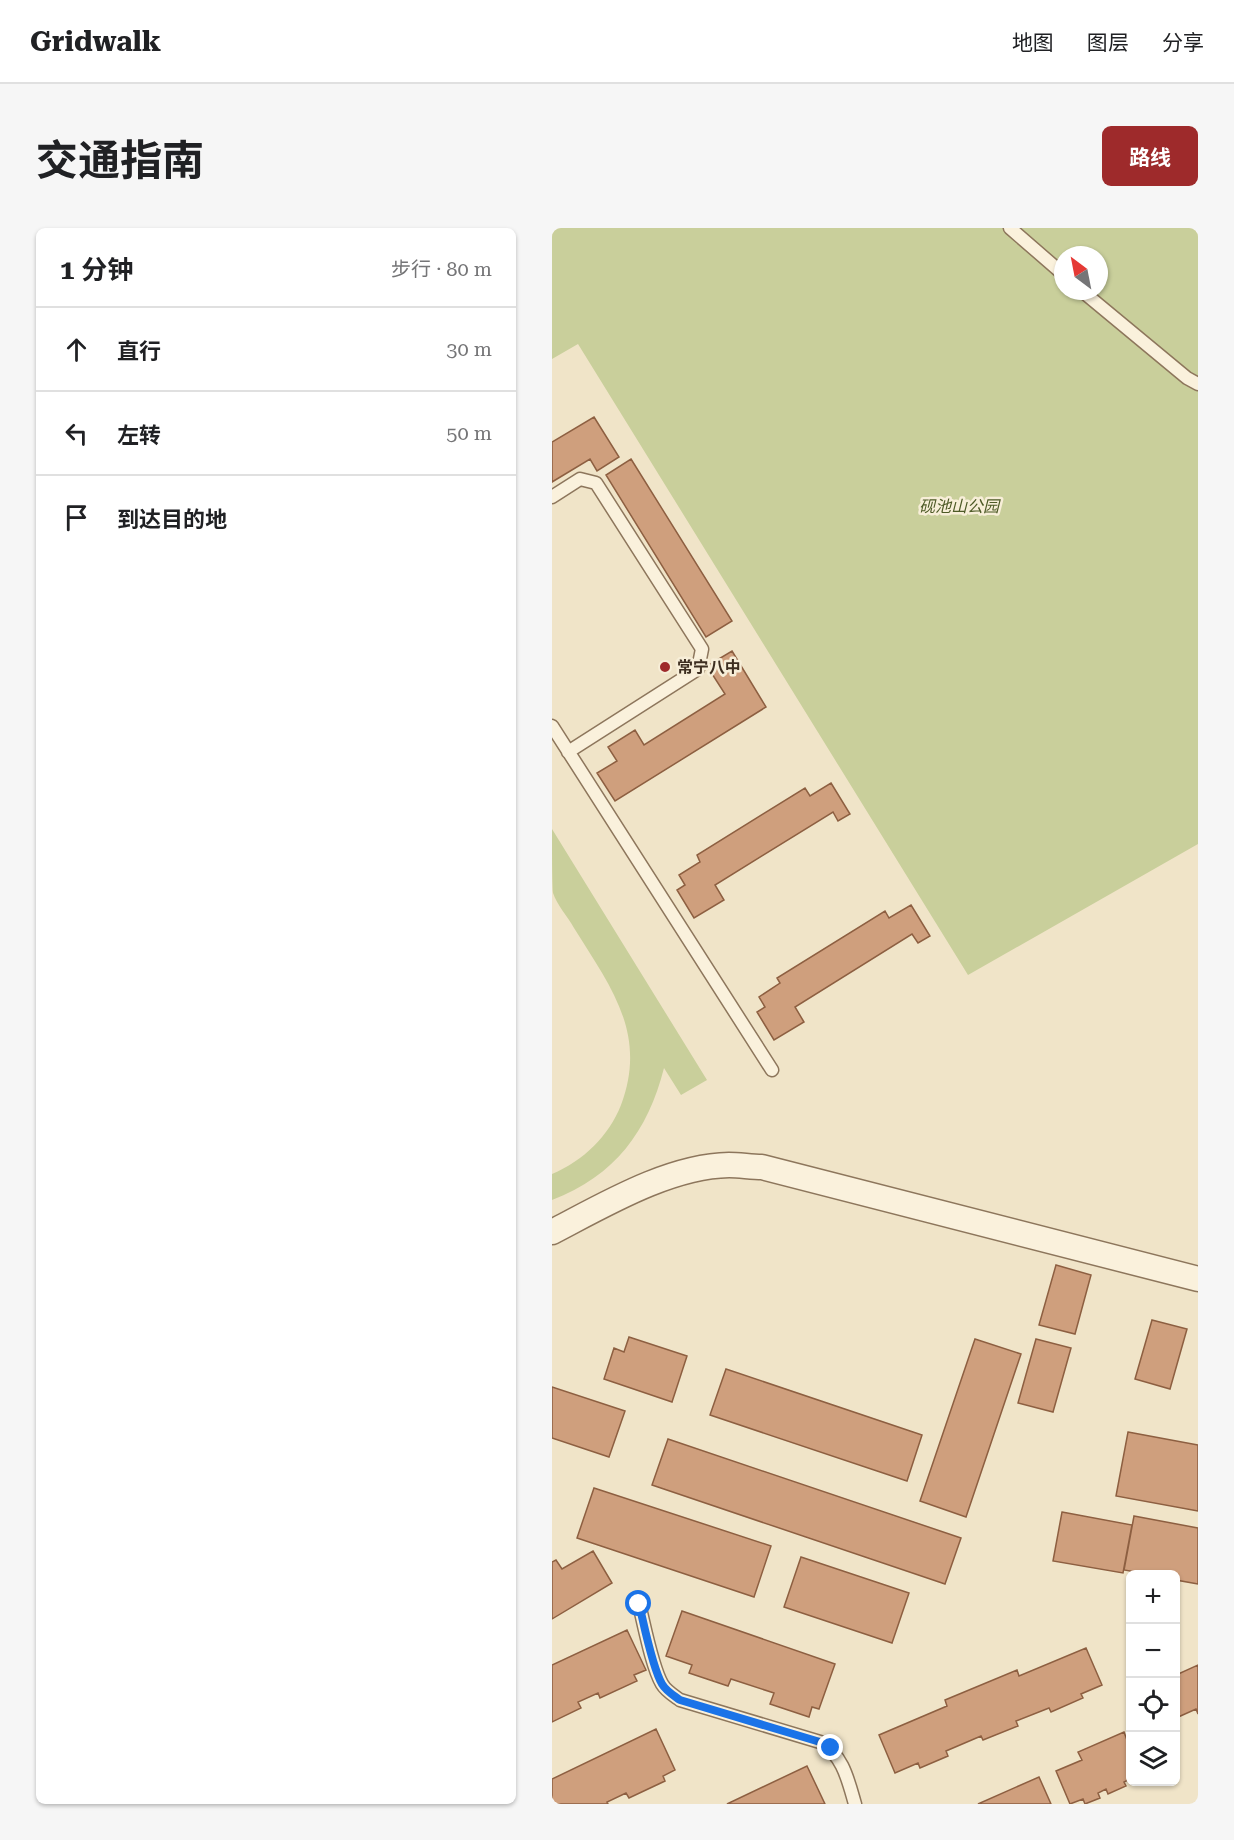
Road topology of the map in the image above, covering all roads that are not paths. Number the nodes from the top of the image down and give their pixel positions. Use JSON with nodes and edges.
{"nodes":[{"id":1,"x":1010,"y":228,"type":"edge"},
{"id":2,"x":1054,"y":266,"type":"edge"},
{"id":3,"x":1093,"y":300,"type":"edge"},
{"id":4,"x":1198,"y":384,"type":"edge"},
{"id":5,"x":552,"y":498,"type":"edge"},
{"id":6,"x":552,"y":726,"type":"edge"},
{"id":7,"x":568,"y":752,"type":"junction"},
{"id":8,"x":772,"y":1070,"type":"dead end"},
{"id":9,"x":552,"y":1232,"type":"edge"},
{"id":10,"x":1198,"y":1280,"type":"edge"},
{"id":11,"x":639,"y":1604,"type":"dead end"},
{"id":12,"x":855,"y":1804,"type":"edge"}],
"edges":[{"from":1,"to":2,"type":"lane"},
{"from":3,"to":4,"type":"lane"},
{"from":5,"to":7,"type":"lane"},
{"from":6,"to":7,"type":"lane"},
{"from":7,"to":8,"type":"lane"},
{"from":9,"to":10,"type":"street"},
{"from":11,"to":12,"type":"lane"}]}
